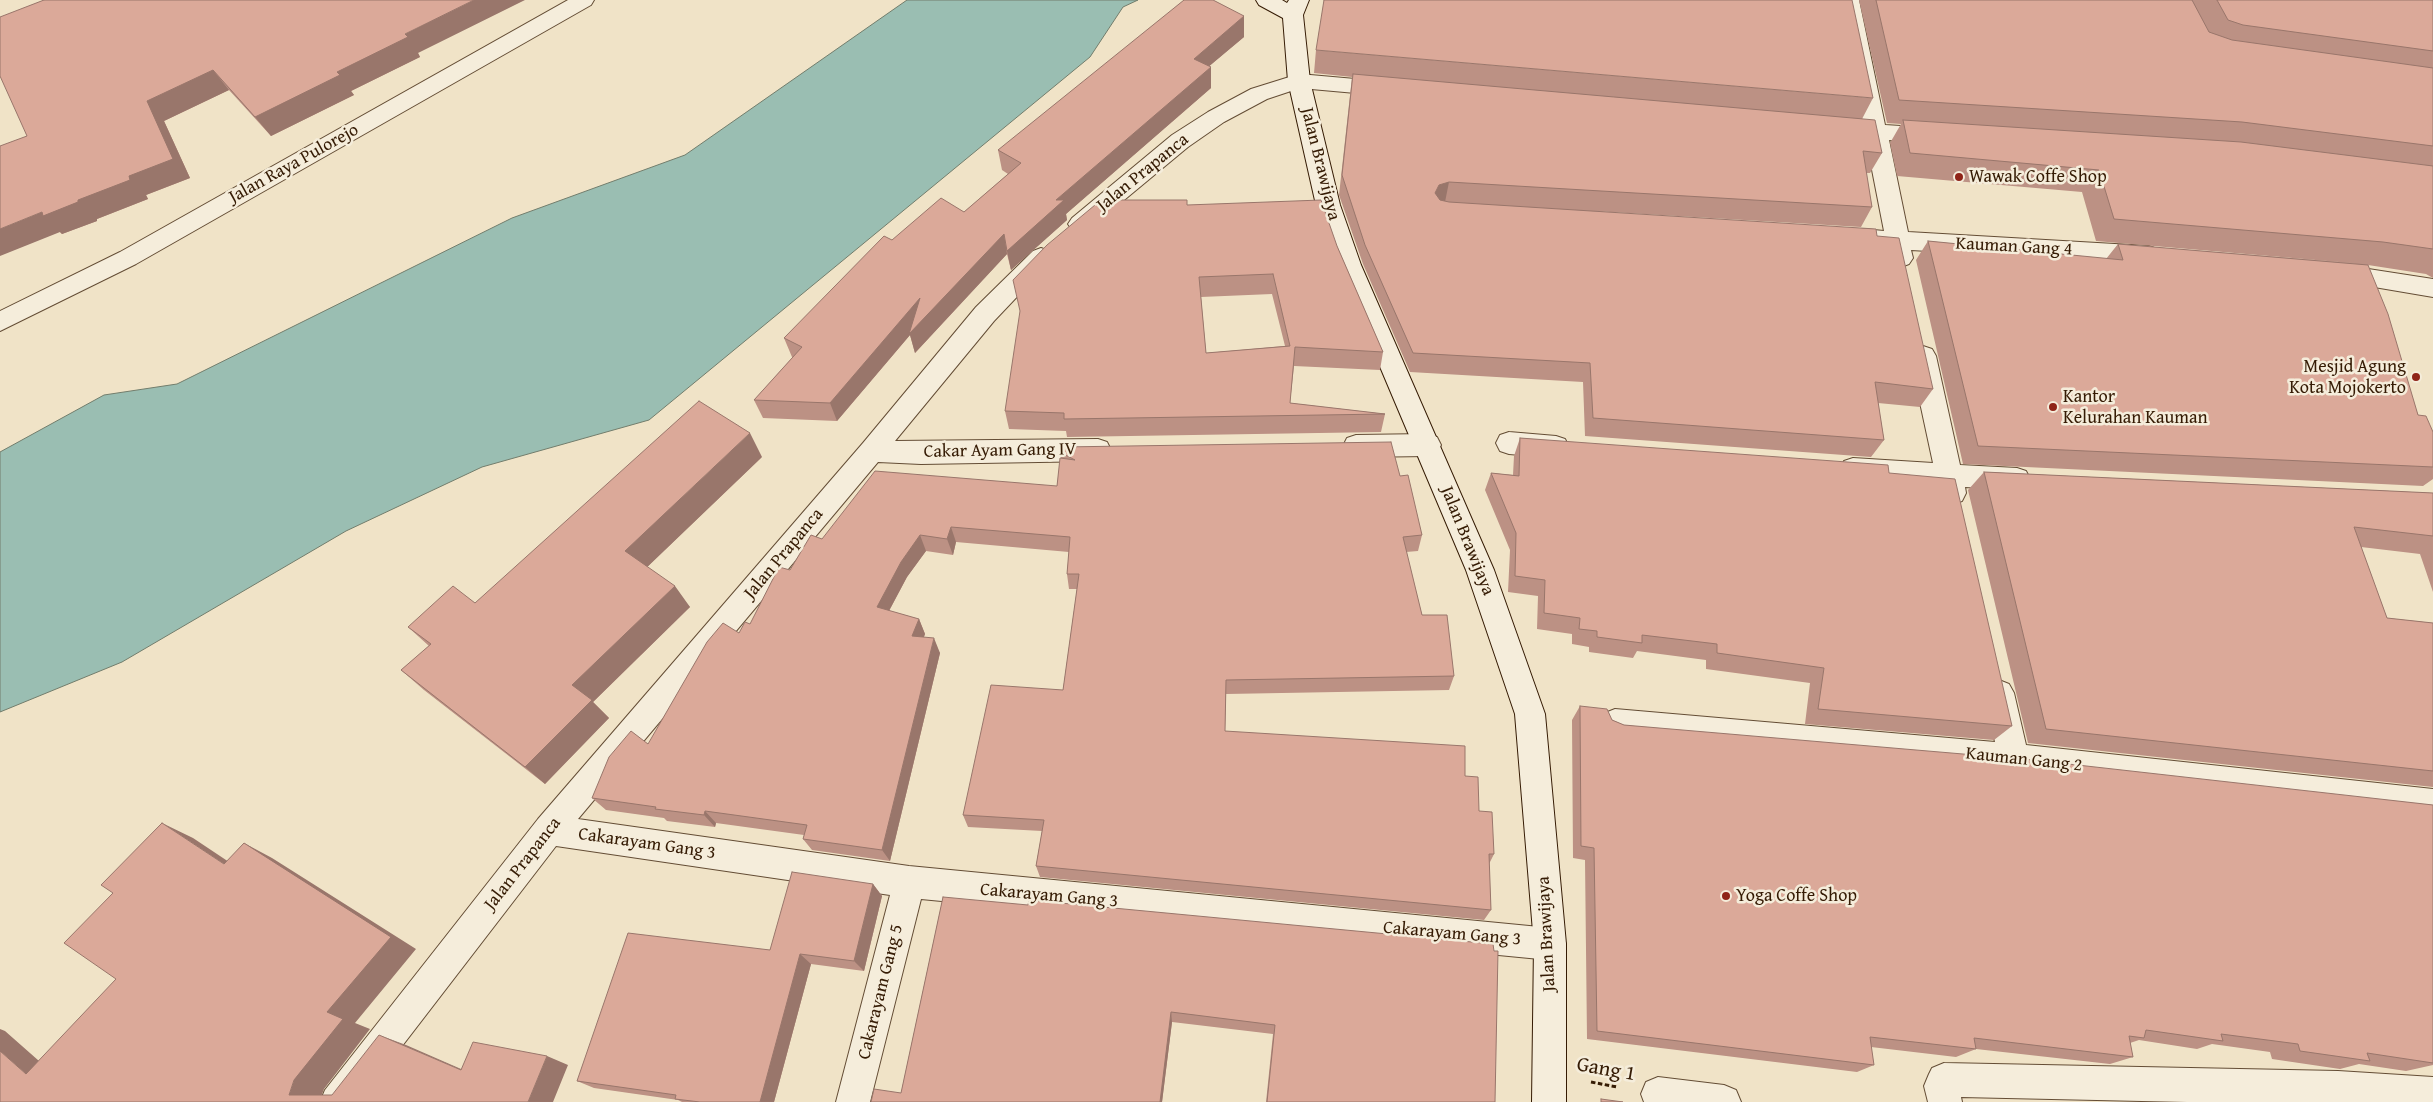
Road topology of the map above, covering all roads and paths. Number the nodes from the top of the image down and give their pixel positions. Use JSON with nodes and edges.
{"nodes":[{"id":1,"x":584,"y":0,"type":"edge"},
{"id":2,"x":1266,"y":0,"type":"edge"},
{"id":3,"x":1296,"y":7,"type":"edge"},
{"id":4,"x":1845,"y":8,"type":"edge"},
{"id":5,"x":1299,"y":81,"type":"junction"},
{"id":6,"x":1408,"y":91,"type":"edge"},
{"id":7,"x":1816,"y":127,"type":"edge"},
{"id":8,"x":1876,"y":132,"type":"junction"},
{"id":9,"x":1955,"y":138,"type":"edge"},
{"id":10,"x":1838,"y":237,"type":"edge"},
{"id":11,"x":1897,"y":240,"type":"junction"},
{"id":12,"x":2171,"y":257,"type":"edge"},
{"id":13,"x":2319,"y":271,"type":"edge"},
{"id":14,"x":2359,"y":275,"type":"junction"},
{"id":15,"x":1905,"y":278,"type":"edge"},
{"id":16,"x":2433,"y":288,"type":"edge"},
{"id":17,"x":2369,"y":302,"type":"edge"},
{"id":18,"x":0,"y":322,"type":"edge"},
{"id":19,"x":1918,"y":334,"type":"edge"},
{"id":20,"x":1509,"y":443,"type":"dead end"},
{"id":21,"x":1428,"y":445,"type":"junction"},
{"id":22,"x":1331,"y":446,"type":"edge"},
{"id":23,"x":1578,"y":448,"type":"edge"},
{"id":24,"x":1121,"y":450,"type":"edge"},
{"id":25,"x":872,"y":451,"type":"junction"},
{"id":26,"x":1832,"y":467,"type":"edge"},
{"id":27,"x":1949,"y":476,"type":"junction"},
{"id":28,"x":2038,"y":480,"type":"edge"},
{"id":29,"x":1958,"y":515,"type":"edge"},
{"id":30,"x":1994,"y":670,"type":"edge"},
{"id":31,"x":1615,"y":723,"type":"edge"},
{"id":32,"x":2014,"y":758,"type":"junction"},
{"id":33,"x":2433,"y":804,"type":"edge"},
{"id":34,"x":549,"y":830,"type":"junction"},
{"id":35,"x":909,"y":882,"type":"junction"},
{"id":36,"x":1550,"y":944,"type":"junction"},
{"id":37,"x":1549,"y":1088,"type":"edge"},
{"id":38,"x":1658,"y":1094,"type":"joint"},
{"id":39,"x":1943,"y":1094,"type":"edge"},
{"id":40,"x":2433,"y":1094,"type":"edge"},
{"id":41,"x":2341,"y":1095,"type":"edge"},
{"id":42,"x":337,"y":1102,"type":"edge"},
{"id":43,"x":853,"y":1102,"type":"edge"},
{"id":44,"x":1724,"y":1102,"type":"edge"}],
"edges":[{"from":1,"to":18,"type":"street","name":"Jalan Raya Pulorejo"},
{"from":2,"to":3,"type":"street"},
{"from":3,"to":5,"type":"street","name":"Jalan Brawijaya"},
{"from":4,"to":8,"type":"street"},
{"from":5,"to":6,"type":"street"},
{"from":5,"to":21,"type":"street","name":"Jalan Brawijaya"},
{"from":5,"to":25,"type":"street","name":"Jalan Prapanca"},
{"from":7,"to":8,"type":"street"},
{"from":8,"to":9,"type":"street"},
{"from":8,"to":11,"type":"street"},
{"from":10,"to":11,"type":"street","name":"Kauman Gang 4"},
{"from":11,"to":12,"type":"street","name":"Kauman Gang 4"},
{"from":11,"to":15,"type":"street"},
{"from":13,"to":14,"type":"street"},
{"from":14,"to":16,"type":"street"},
{"from":14,"to":17,"type":"street"},
{"from":19,"to":27,"type":"street"},
{"from":20,"to":23,"type":"street"},
{"from":21,"to":22,"type":"street"},
{"from":21,"to":36,"type":"street","name":"Jalan Brawijaya"},
{"from":24,"to":25,"type":"street","name":"Cakar Ayam Gang IV"},
{"from":25,"to":34,"type":"street","name":"Jalan Prapanca"},
{"from":26,"to":27,"type":"street"},
{"from":27,"to":28,"type":"street"},
{"from":27,"to":29,"type":"street"},
{"from":30,"to":32,"type":"street"},
{"from":31,"to":32,"type":"street","name":"Kauman Gang 2"},
{"from":32,"to":33,"type":"street","name":"Kauman Gang 2"},
{"from":34,"to":35,"type":"street","name":"Cakarayam Gang 3"},
{"from":34,"to":42,"type":"street","name":"Jalan Prapanca"},
{"from":35,"to":36,"type":"street","name":"Cakarayam Gang 3"},
{"from":35,"to":43,"type":"street","name":"Cakarayam Gang 5"},
{"from":36,"to":37,"type":"street","name":"Jalan Brawijaya"},
{"from":37,"to":38,"type":"path","name":"Gang 1"},
{"from":38,"to":44,"type":"street"},
{"from":39,"to":41,"type":"street"},
{"from":40,"to":41,"type":"street"}]}
